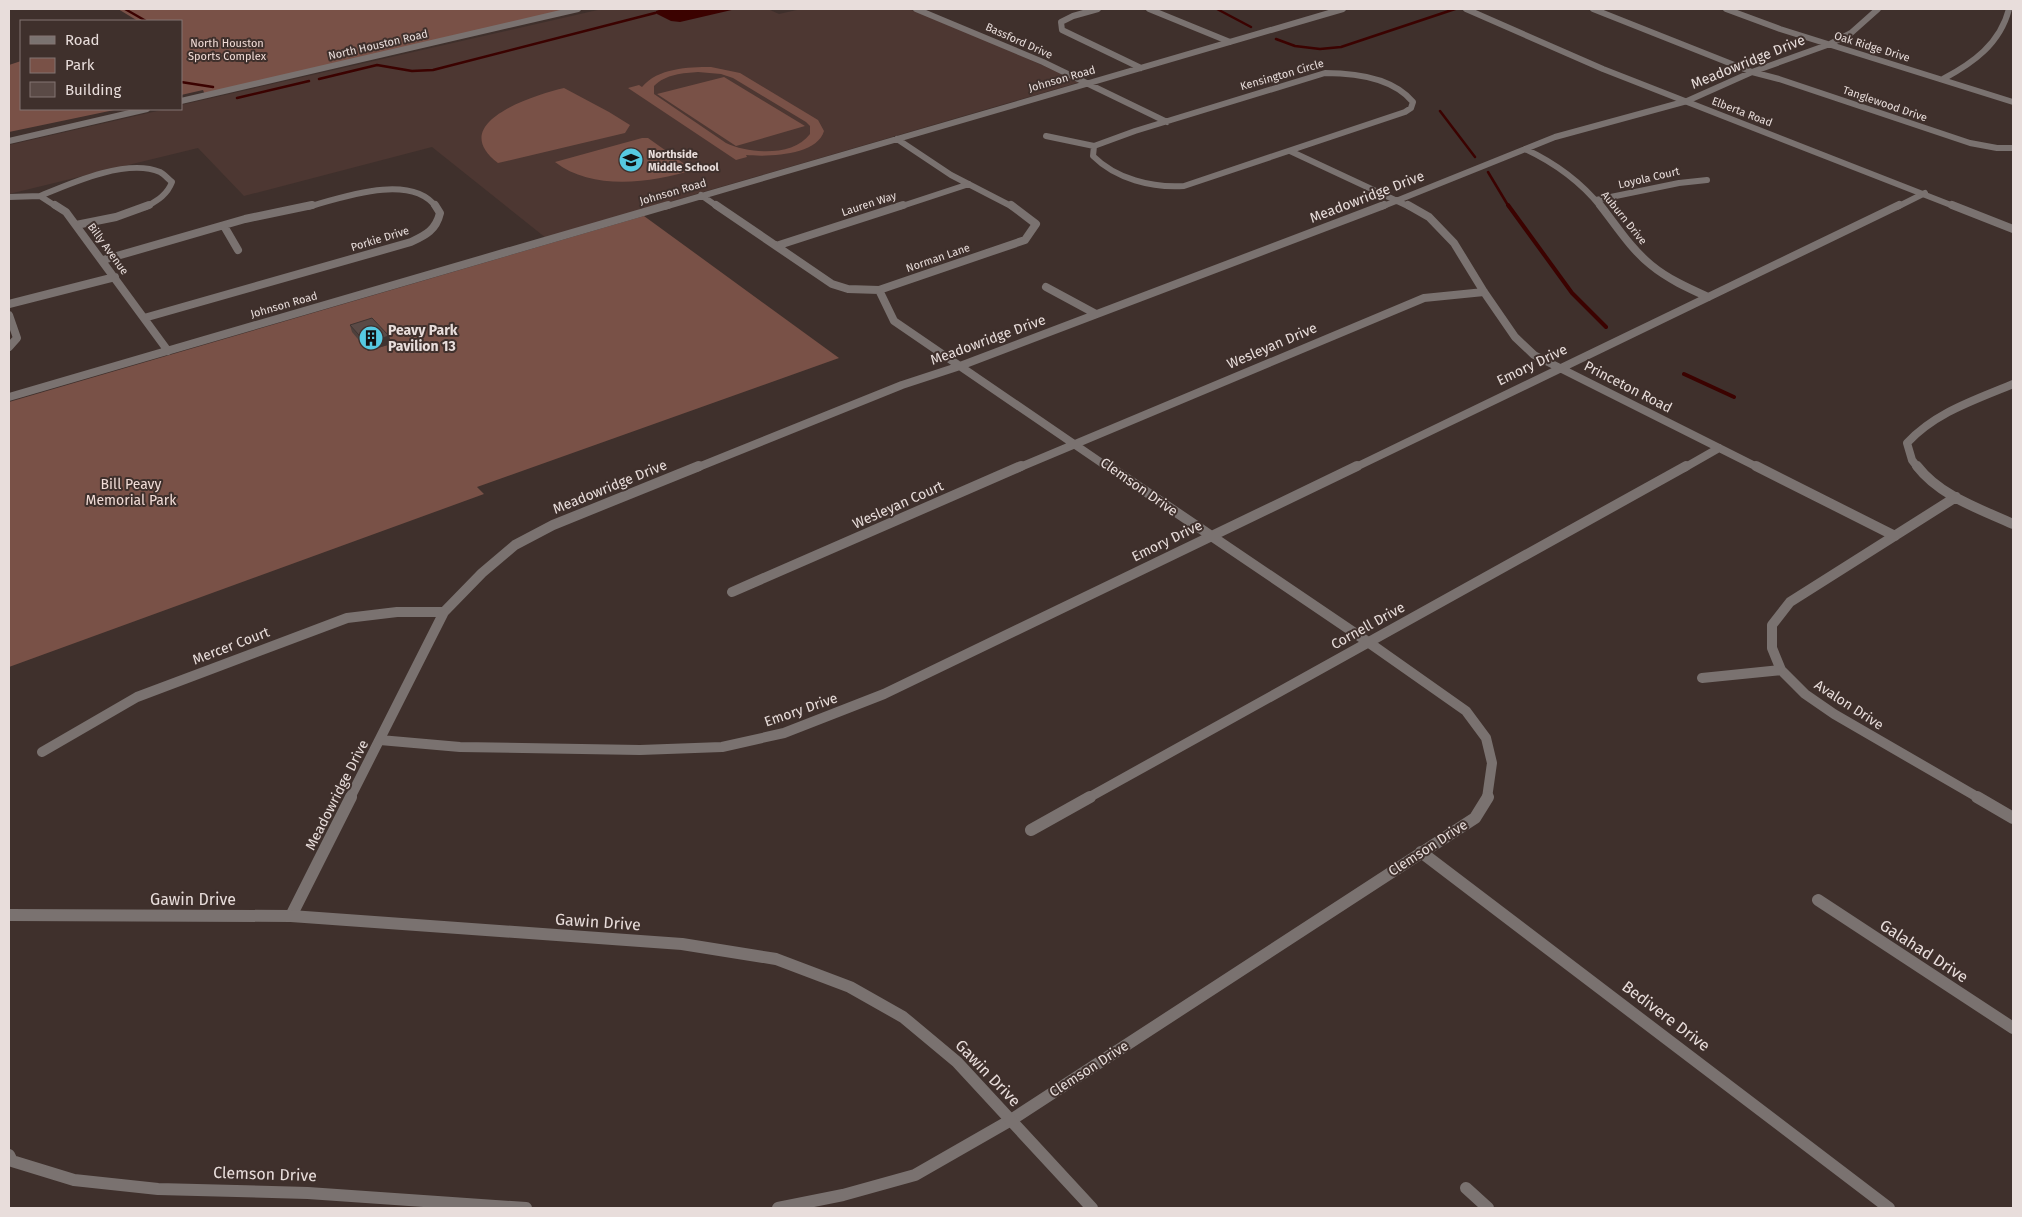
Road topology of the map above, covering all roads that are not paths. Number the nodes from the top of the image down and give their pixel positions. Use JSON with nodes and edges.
{"nodes":[{"id":1,"x":578,"y":9,"type":"edge"},
{"id":2,"x":916,"y":9,"type":"edge"},
{"id":3,"x":1098,"y":9,"type":"edge"},
{"id":4,"x":1149,"y":9,"type":"edge"},
{"id":5,"x":1343,"y":9,"type":"edge"},
{"id":6,"x":1466,"y":9,"type":"edge"},
{"id":7,"x":1593,"y":9,"type":"edge"},
{"id":8,"x":1878,"y":9,"type":"edge"},
{"id":9,"x":2009,"y":9,"type":"edge"},
{"id":10,"x":1733,"y":10,"type":"edge"},
{"id":11,"x":1230,"y":42,"type":"junction"},
{"id":12,"x":1830,"y":44,"type":"junction"},
{"id":13,"x":1141,"y":68,"type":"junction"},
{"id":14,"x":1752,"y":72,"type":"junction"},
{"id":15,"x":1943,"y":79,"type":"junction"},
{"id":16,"x":1089,"y":83,"type":"junction"},
{"id":17,"x":182,"y":101,"type":"edge"},
{"id":18,"x":1687,"y":101,"type":"junction"},
{"id":19,"x":2013,"y":102,"type":"edge"},
{"id":20,"x":143,"y":110,"type":"edge"},
{"id":21,"x":1167,"y":122,"type":"junction"},
{"id":22,"x":1046,"y":136,"type":"dead end"},
{"id":23,"x":897,"y":138,"type":"junction"},
{"id":24,"x":9,"y":141,"type":"edge"},
{"id":25,"x":1094,"y":146,"type":"junction"},
{"id":26,"x":2013,"y":148,"type":"edge"},
{"id":27,"x":1525,"y":149,"type":"junction"},
{"id":28,"x":1290,"y":151,"type":"junction"},
{"id":29,"x":1707,"y":180,"type":"dead end"},
{"id":30,"x":968,"y":184,"type":"junction"},
{"id":31,"x":1162,"y":187,"type":"junction"},
{"id":32,"x":1925,"y":193,"type":"junction"},
{"id":33,"x":702,"y":195,"type":"junction"},
{"id":34,"x":40,"y":196,"type":"junction"},
{"id":35,"x":1159,"y":196,"type":"dead end"},
{"id":36,"x":9,"y":197,"type":"edge"},
{"id":37,"x":1398,"y":200,"type":"junction"},
{"id":38,"x":1596,"y":200,"type":"junction"},
{"id":39,"x":76,"y":225,"type":"junction"},
{"id":40,"x":224,"y":226,"type":"junction"},
{"id":41,"x":2013,"y":229,"type":"edge"},
{"id":42,"x":776,"y":246,"type":"junction"},
{"id":43,"x":238,"y":250,"type":"dead end"},
{"id":44,"x":103,"y":260,"type":"junction"},
{"id":45,"x":115,"y":277,"type":"junction"},
{"id":46,"x":1046,"y":286,"type":"dead end"},
{"id":47,"x":879,"y":290,"type":"junction"},
{"id":48,"x":1484,"y":292,"type":"junction"},
{"id":49,"x":1708,"y":297,"type":"junction"},
{"id":50,"x":9,"y":304,"type":"edge"},
{"id":51,"x":1096,"y":314,"type":"junction"},
{"id":52,"x":9,"y":315,"type":"edge"},
{"id":53,"x":144,"y":318,"type":"junction"},
{"id":54,"x":9,"y":347,"type":"edge"},
{"id":55,"x":168,"y":351,"type":"junction"},
{"id":56,"x":960,"y":366,"type":"junction"},
{"id":57,"x":1559,"y":367,"type":"junction"},
{"id":58,"x":2013,"y":384,"type":"edge"},
{"id":59,"x":9,"y":397,"type":"edge"},
{"id":60,"x":1075,"y":443,"type":"junction"},
{"id":61,"x":1719,"y":448,"type":"junction"},
{"id":62,"x":1956,"y":497,"type":"junction"},
{"id":63,"x":2013,"y":524,"type":"edge"},
{"id":64,"x":1209,"y":536,"type":"junction"},
{"id":65,"x":1895,"y":536,"type":"junction"},
{"id":66,"x":732,"y":592,"type":"dead end"},
{"id":67,"x":444,"y":612,"type":"junction"},
{"id":68,"x":1368,"y":642,"type":"junction"},
{"id":69,"x":1781,"y":670,"type":"junction"},
{"id":70,"x":1702,"y":678,"type":"dead end"},
{"id":71,"x":380,"y":740,"type":"junction"},
{"id":72,"x":42,"y":752,"type":"dead end"},
{"id":73,"x":2013,"y":818,"type":"edge"},
{"id":74,"x":1031,"y":830,"type":"dead end"},
{"id":75,"x":1422,"y":852,"type":"junction"},
{"id":76,"x":1818,"y":900,"type":"dead end"},
{"id":77,"x":9,"y":915,"type":"edge"},
{"id":78,"x":291,"y":916,"type":"junction"},
{"id":79,"x":2013,"y":1028,"type":"edge"},
{"id":80,"x":1011,"y":1120,"type":"junction"},
{"id":81,"x":9,"y":1156,"type":"edge"},
{"id":82,"x":1466,"y":1188,"type":"dead end"},
{"id":83,"x":526,"y":1208,"type":"edge"},
{"id":84,"x":778,"y":1208,"type":"edge"},
{"id":85,"x":1092,"y":1208,"type":"edge"},
{"id":86,"x":1488,"y":1208,"type":"edge"},
{"id":87,"x":1889,"y":1208,"type":"edge"}],
"edges":[{"from":1,"to":17,"type":"street","name":"North Houston Road"},
{"from":2,"to":16,"type":"street","name":"Bassford Drive"},
{"from":3,"to":13,"type":"street"},
{"from":4,"to":11,"type":"street"},
{"from":5,"to":11,"type":"street","name":"Johnson Road"},
{"from":6,"to":18,"type":"street","name":"Elberta Road"},
{"from":7,"to":14,"type":"street","name":"Tanglewood Drive"},
{"from":8,"to":12,"type":"street","name":"Meadowridge Drive"},
{"from":9,"to":15,"type":"street"},
{"from":10,"to":12,"type":"street","name":"Oak Ridge Drive"},
{"from":11,"to":13,"type":"street","name":"Johnson Road"},
{"from":12,"to":14,"type":"street","name":"Meadowridge Drive"},
{"from":12,"to":15,"type":"street","name":"Oak Ridge Drive"},
{"from":13,"to":16,"type":"street","name":"Johnson Road"},
{"from":14,"to":18,"type":"street","name":"Meadowridge Drive"},
{"from":14,"to":26,"type":"street","name":"Tanglewood Drive"},
{"from":15,"to":19,"type":"street","name":"Oak Ridge Drive"},
{"from":16,"to":21,"type":"street","name":"Bassford Drive"},
{"from":16,"to":23,"type":"street","name":"Johnson Road"},
{"from":18,"to":27,"type":"street","name":"Meadowridge Drive"},
{"from":18,"to":32,"type":"street","name":"Elberta Road"},
{"from":20,"to":24,"type":"street"},
{"from":21,"to":25,"type":"street","name":"Kensington Circle"},
{"from":21,"to":28,"type":"street","name":"Kensington Circle"},
{"from":22,"to":25,"type":"street"},
{"from":23,"to":30,"type":"street","name":"Norman Lane"},
{"from":23,"to":33,"type":"street","name":"Johnson Road"},
{"from":25,"to":31,"type":"street","name":"Kensington Circle"},
{"from":27,"to":37,"type":"street","name":"Meadowridge Drive"},
{"from":27,"to":38,"type":"street","name":"Auburn Drive"},
{"from":28,"to":31,"type":"street","name":"Kensington Circle"},
{"from":28,"to":37,"type":"street","name":"Princeton Road"},
{"from":29,"to":38,"type":"street","name":"Loyola Court"},
{"from":30,"to":42,"type":"street","name":"Lauren Way"},
{"from":30,"to":47,"type":"street","name":"Norman Lane"},
{"from":31,"to":35,"type":"street"},
{"from":32,"to":41,"type":"street","name":"Elberta Road"},
{"from":32,"to":49,"type":"street","name":"Emory Drive"},
{"from":33,"to":42,"type":"street","name":"Norman Lane"},
{"from":33,"to":55,"type":"street","name":"Johnson Road"},
{"from":34,"to":36,"type":"street"},
{"from":34,"to":39,"type":"street","name":"Billy Avenue"},
{"from":34,"to":39,"type":"street"},
{"from":37,"to":48,"type":"street","name":"Princeton Road"},
{"from":37,"to":51,"type":"street","name":"Meadowridge Drive"},
{"from":38,"to":49,"type":"street","name":"Auburn Drive"},
{"from":39,"to":44,"type":"street","name":"Billy Avenue"},
{"from":40,"to":43,"type":"street"},
{"from":40,"to":44,"type":"street","name":"Porkie Drive"},
{"from":40,"to":53,"type":"street","name":"Porkie Drive"},
{"from":42,"to":47,"type":"street","name":"Norman Lane"},
{"from":44,"to":45,"type":"street","name":"Billy Avenue"},
{"from":45,"to":50,"type":"street"},
{"from":45,"to":53,"type":"street","name":"Billy Avenue"},
{"from":46,"to":51,"type":"street"},
{"from":47,"to":56,"type":"street","name":"Clemson Drive"},
{"from":48,"to":57,"type":"street","name":"Princeton Road"},
{"from":48,"to":60,"type":"street","name":"Wesleyan Drive"},
{"from":49,"to":57,"type":"street","name":"Emory Drive"},
{"from":51,"to":56,"type":"street","name":"Meadowridge Drive"},
{"from":52,"to":54,"type":"street"},
{"from":53,"to":55,"type":"street","name":"Billy Avenue"},
{"from":55,"to":59,"type":"street","name":"Johnson Road"},
{"from":56,"to":60,"type":"street","name":"Clemson Drive"},
{"from":56,"to":67,"type":"street","name":"Meadowridge Drive"},
{"from":57,"to":61,"type":"street","name":"Princeton Road"},
{"from":57,"to":64,"type":"street","name":"Emory Drive"},
{"from":58,"to":62,"type":"street"},
{"from":60,"to":64,"type":"street","name":"Clemson Drive"},
{"from":60,"to":66,"type":"street","name":"Wesleyan Court"},
{"from":61,"to":65,"type":"street","name":"Princeton Road"},
{"from":61,"to":68,"type":"street","name":"Cornell Drive"},
{"from":62,"to":63,"type":"street"},
{"from":62,"to":65,"type":"street","name":"Avalon Drive"},
{"from":64,"to":68,"type":"street","name":"Clemson Drive"},
{"from":64,"to":71,"type":"street","name":"Emory Drive"},
{"from":65,"to":69,"type":"street","name":"Avalon Drive"},
{"from":67,"to":71,"type":"street","name":"Meadowridge Drive"},
{"from":67,"to":72,"type":"street","name":"Mercer Court"},
{"from":68,"to":74,"type":"street","name":"Cornell Drive"},
{"from":68,"to":75,"type":"street","name":"Clemson Drive"},
{"from":69,"to":70,"type":"street"},
{"from":69,"to":73,"type":"street","name":"Avalon Drive"},
{"from":71,"to":78,"type":"street","name":"Meadowridge Drive"},
{"from":75,"to":80,"type":"street","name":"Clemson Drive"},
{"from":75,"to":87,"type":"street","name":"Bedivere Drive"},
{"from":76,"to":79,"type":"street","name":"Galahad Drive"},
{"from":77,"to":78,"type":"street","name":"Gawin Drive"},
{"from":78,"to":80,"type":"street","name":"Gawin Drive"},
{"from":80,"to":84,"type":"street","name":"Clemson Drive"},
{"from":80,"to":85,"type":"street","name":"Gawin Drive"},
{"from":81,"to":83,"type":"street","name":"Clemson Drive"},
{"from":82,"to":86,"type":"street"}]}
